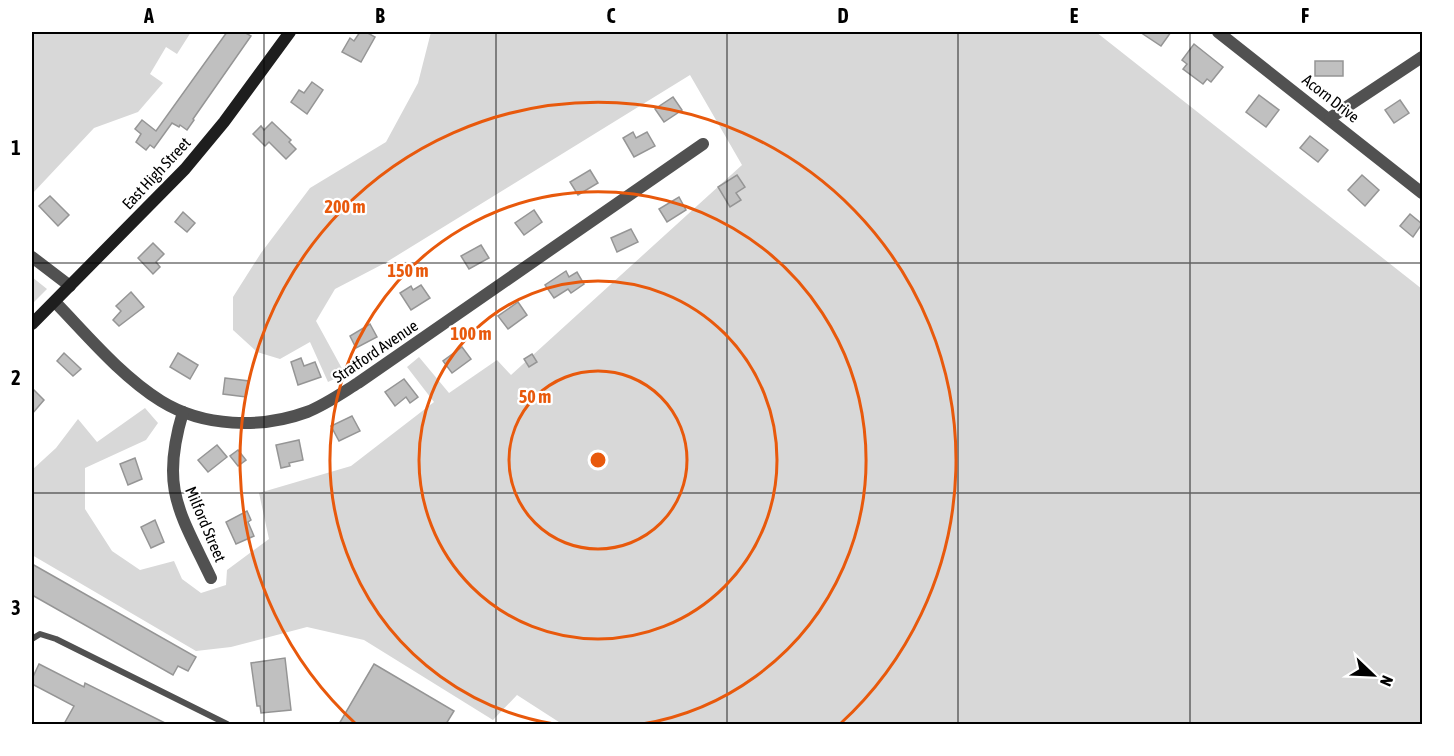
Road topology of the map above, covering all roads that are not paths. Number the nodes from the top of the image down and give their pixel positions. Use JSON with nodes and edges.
{"nodes":[{"id":1,"x":290,"y":32,"type":"edge"},
{"id":2,"x":1218,"y":32,"type":"edge"},
{"id":3,"x":1422,"y":57,"type":"edge"},
{"id":4,"x":1330,"y":118,"type":"junction"},
{"id":5,"x":703,"y":144,"type":"dead end"},
{"id":6,"x":1422,"y":193,"type":"edge"},
{"id":7,"x":32,"y":257,"type":"edge"},
{"id":8,"x":70,"y":286,"type":"junction"},
{"id":9,"x":54,"y":302,"type":"junction"},
{"id":10,"x":32,"y":324,"type":"edge"},
{"id":11,"x":183,"y":412,"type":"junction"},
{"id":12,"x":211,"y":578,"type":"dead end"},
{"id":13,"x":32,"y":639,"type":"edge"},
{"id":14,"x":227,"y":724,"type":"edge"}],
"edges":[{"from":1,"to":8,"type":"main road","name":"East High Street"},
{"from":2,"to":4,"type":"street","name":"Acorn Drive"},
{"from":3,"to":4,"type":"street"},
{"from":4,"to":6,"type":"street","name":"Acorn Drive"},
{"from":5,"to":11,"type":"street","name":"Stratford Avenue"},
{"from":7,"to":8,"type":"street"},
{"from":8,"to":9,"type":"main road","name":"East High Street"},
{"from":9,"to":10,"type":"main road","name":"East High Street"},
{"from":9,"to":11,"type":"street","name":"Stratford Avenue"},
{"from":11,"to":12,"type":"street","name":"Milford Street"},
{"from":13,"to":14,"type":"lane"}]}
